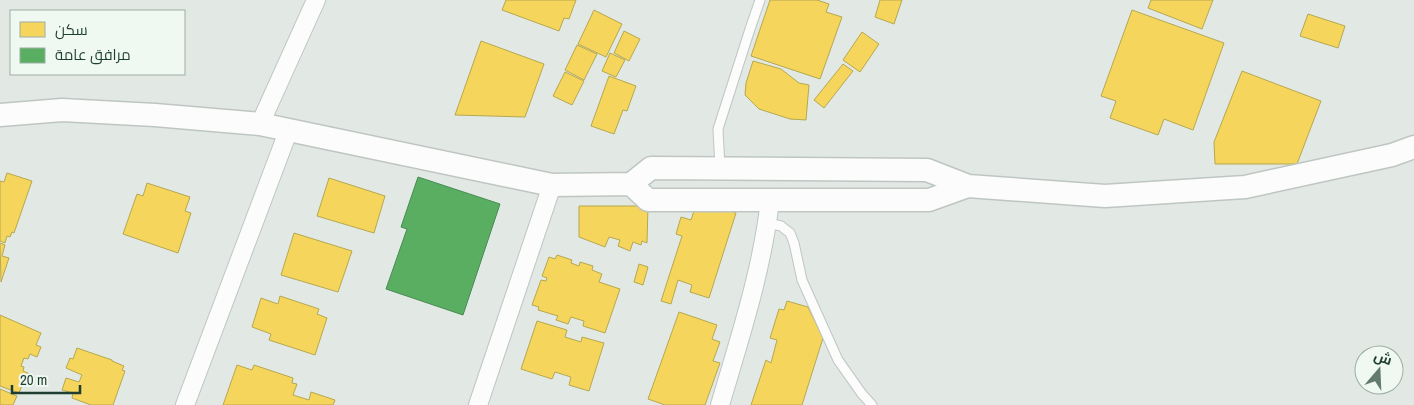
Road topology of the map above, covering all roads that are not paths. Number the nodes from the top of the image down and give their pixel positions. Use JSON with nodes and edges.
{"nodes":[{"id":1,"x":316,"y":0,"type":"edge"},
{"id":2,"x":760,"y":0,"type":"edge"},
{"id":3,"x":0,"y":115,"type":"edge"},
{"id":4,"x":260,"y":124,"type":"junction"},
{"id":5,"x":289,"y":129,"type":"junction"},
{"id":6,"x":1414,"y":146,"type":"edge"},
{"id":7,"x":720,"y":168,"type":"junction"},
{"id":8,"x":631,"y":184,"type":"junction"},
{"id":9,"x":552,"y":185,"type":"junction"},
{"id":10,"x":968,"y":186,"type":"junction"},
{"id":11,"x":770,"y":200,"type":"junction"},
{"id":12,"x":767,"y":223,"type":"junction"},
{"id":13,"x":185,"y":405,"type":"edge"},
{"id":14,"x":478,"y":405,"type":"edge"},
{"id":15,"x":720,"y":405,"type":"edge"},
{"id":16,"x":872,"y":405,"type":"edge"}],
"edges":[{"from":1,"to":4,"type":"street"},
{"from":2,"to":7,"type":"lane"},
{"from":3,"to":4,"type":"street"},
{"from":4,"to":5,"type":"street"},
{"from":5,"to":9,"type":"street"},
{"from":5,"to":13,"type":"street"},
{"from":6,"to":10,"type":"street"},
{"from":7,"to":8,"type":"street"},
{"from":7,"to":10,"type":"street"},
{"from":8,"to":9,"type":"street"},
{"from":8,"to":11,"type":"street"},
{"from":9,"to":14,"type":"street"},
{"from":10,"to":11,"type":"street"},
{"from":11,"to":12,"type":"street"},
{"from":12,"to":15,"type":"street"},
{"from":12,"to":16,"type":"lane"}]}
